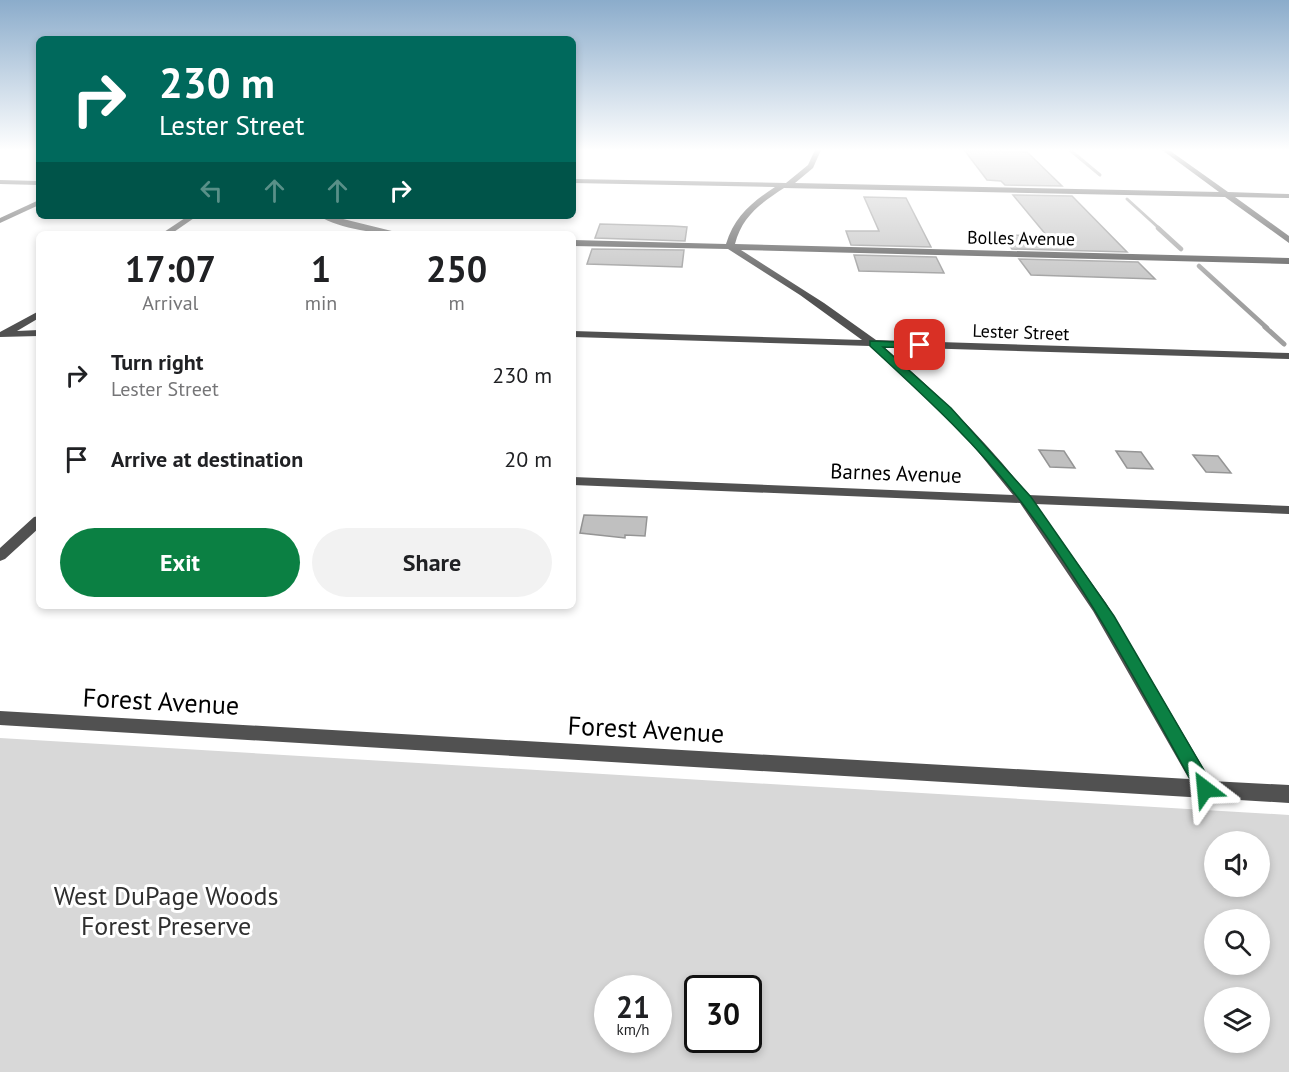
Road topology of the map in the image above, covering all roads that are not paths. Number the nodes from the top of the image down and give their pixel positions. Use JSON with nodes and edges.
{"nodes":[{"id":1,"x":760,"y":200,"type":"edge"},
{"id":2,"x":1235,"y":200,"type":"edge"},
{"id":3,"x":36,"y":203,"type":"edge"},
{"id":4,"x":188,"y":219,"type":"edge"},
{"id":5,"x":333,"y":219,"type":"edge"},
{"id":6,"x":362,"y":219,"type":"edge"},
{"id":7,"x":0,"y":221,"type":"edge"},
{"id":8,"x":352,"y":225,"type":"junction"},
{"id":9,"x":170,"y":231,"type":"edge"},
{"id":10,"x":384,"y":231,"type":"edge"},
{"id":11,"x":1289,"y":240,"type":"edge"},
{"id":12,"x":576,"y":243,"type":"edge"},
{"id":13,"x":730,"y":247,"type":"junction"},
{"id":14,"x":1289,"y":261,"type":"edge"},
{"id":15,"x":36,"y":316,"type":"edge"},
{"id":16,"x":36,"y":333,"type":"edge"},
{"id":17,"x":576,"y":334,"type":"edge"},
{"id":18,"x":1,"y":335,"type":"edge"},
{"id":19,"x":874,"y":344,"type":"junction"},
{"id":20,"x":1289,"y":356,"type":"edge"},
{"id":21,"x":576,"y":481,"type":"edge"},
{"id":22,"x":1027,"y":500,"type":"junction"},
{"id":23,"x":1289,"y":510,"type":"edge"},
{"id":24,"x":36,"y":523,"type":"edge"},
{"id":25,"x":0,"y":556,"type":"edge"},
{"id":26,"x":0,"y":718,"type":"edge"},
{"id":27,"x":1205,"y":789,"type":"junction"},
{"id":28,"x":1289,"y":795,"type":"edge"}],
"edges":[{"from":1,"to":13,"type":"street"},
{"from":2,"to":11,"type":"street"},
{"from":3,"to":7,"type":"street"},
{"from":4,"to":9,"type":"street"},
{"from":5,"to":8,"type":"street"},
{"from":6,"to":8,"type":"street"},
{"from":8,"to":10,"type":"street"},
{"from":12,"to":13,"type":"street","name":"Bolles Avenue"},
{"from":13,"to":14,"type":"street","name":"Bolles Avenue"},
{"from":13,"to":19,"type":"street"},
{"from":15,"to":18,"type":"street"},
{"from":16,"to":18,"type":"street"},
{"from":17,"to":19,"type":"street","name":"Lester Street"},
{"from":19,"to":20,"type":"street","name":"Lester Street"},
{"from":19,"to":22,"type":"street"},
{"from":21,"to":22,"type":"street","name":"Barnes Avenue"},
{"from":22,"to":23,"type":"street","name":"Barnes Avenue"},
{"from":22,"to":27,"type":"street"},
{"from":24,"to":25,"type":"street"},
{"from":26,"to":27,"type":"street","name":"Forest Avenue"},
{"from":27,"to":28,"type":"street","name":"Forest Avenue"}]}
